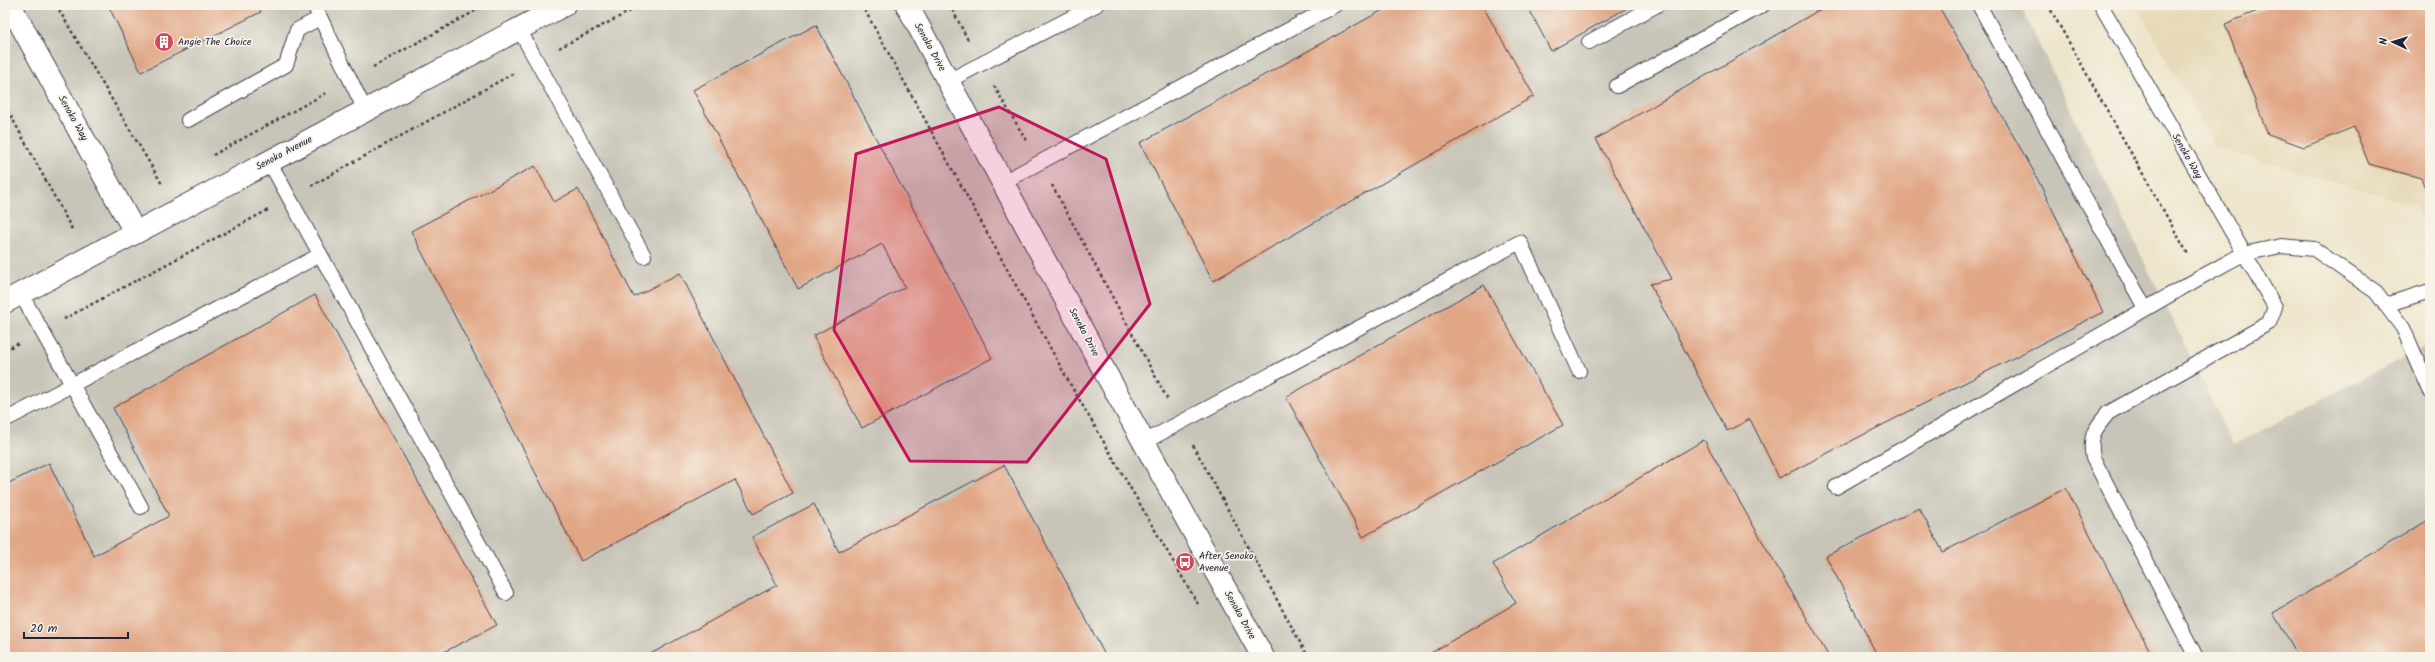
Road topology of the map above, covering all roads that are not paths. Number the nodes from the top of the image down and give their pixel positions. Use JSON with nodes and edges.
{"nodes":[{"id":1,"x":10,"y":5,"type":"edge"},
{"id":2,"x":314,"y":5,"type":"edge"},
{"id":3,"x":564,"y":5,"type":"edge"},
{"id":4,"x":907,"y":5,"type":"edge"},
{"id":5,"x":1096,"y":5,"type":"edge"},
{"id":6,"x":1335,"y":5,"type":"edge"},
{"id":7,"x":1657,"y":5,"type":"edge"},
{"id":8,"x":1763,"y":5,"type":"edge"},
{"id":9,"x":1978,"y":5,"type":"edge"},
{"id":10,"x":2101,"y":5,"type":"edge"},
{"id":11,"x":320,"y":18,"type":"junction"},
{"id":12,"x":519,"y":29,"type":"junction"},
{"id":13,"x":1590,"y":42,"type":"dead end"},
{"id":14,"x":948,"y":81,"type":"junction"},
{"id":15,"x":1617,"y":86,"type":"dead end"},
{"id":16,"x":365,"y":110,"type":"junction"},
{"id":17,"x":188,"y":120,"type":"dead end"},
{"id":18,"x":269,"y":161,"type":"junction"},
{"id":19,"x":1003,"y":182,"type":"junction"},
{"id":20,"x":135,"y":232,"type":"junction"},
{"id":21,"x":2243,"y":254,"type":"junction"},
{"id":22,"x":320,"y":255,"type":"junction"},
{"id":23,"x":644,"y":256,"type":"dead end"},
{"id":24,"x":2430,"y":292,"type":"edge"},
{"id":25,"x":13,"y":298,"type":"edge"},
{"id":26,"x":2385,"y":305,"type":"junction"},
{"id":27,"x":2144,"y":308,"type":"junction"},
{"id":28,"x":1579,"y":371,"type":"dead end"},
{"id":29,"x":72,"y":384,"type":"junction"},
{"id":30,"x":2430,"y":390,"type":"edge"},
{"id":31,"x":5,"y":420,"type":"edge"},
{"id":32,"x":1144,"y":442,"type":"junction"},
{"id":33,"x":1836,"y":488,"type":"dead end"},
{"id":34,"x":141,"y":507,"type":"dead end"},
{"id":35,"x":506,"y":593,"type":"dead end"},
{"id":36,"x":1263,"y":657,"type":"edge"},
{"id":37,"x":2196,"y":657,"type":"edge"}],
"edges":[{"from":1,"to":20,"type":"street","name":"Senoko Way"},
{"from":2,"to":11,"type":"lane"},
{"from":3,"to":12,"type":"street","name":"Senoko Avenue"},
{"from":4,"to":14,"type":"street","name":"Senoko Drive"},
{"from":5,"to":14,"type":"lane"},
{"from":6,"to":19,"type":"lane"},
{"from":7,"to":13,"type":"lane"},
{"from":8,"to":15,"type":"lane"},
{"from":9,"to":27,"type":"lane"},
{"from":10,"to":21,"type":"lane","name":"Senoko Way"},
{"from":11,"to":16,"type":"lane"},
{"from":11,"to":17,"type":"lane"},
{"from":12,"to":16,"type":"street","name":"Senoko Avenue"},
{"from":12,"to":23,"type":"lane"},
{"from":14,"to":19,"type":"street","name":"Senoko Drive"},
{"from":16,"to":18,"type":"street","name":"Senoko Avenue"},
{"from":18,"to":20,"type":"street","name":"Senoko Avenue"},
{"from":18,"to":22,"type":"lane"},
{"from":19,"to":32,"type":"street","name":"Senoko Drive"},
{"from":20,"to":25,"type":"street","name":"Senoko Avenue"},
{"from":21,"to":26,"type":"lane"},
{"from":21,"to":27,"type":"lane"},
{"from":21,"to":37,"type":"lane","name":"Senoko Way"},
{"from":22,"to":29,"type":"lane"},
{"from":22,"to":35,"type":"lane"},
{"from":24,"to":26,"type":"lane"},
{"from":25,"to":29,"type":"lane"},
{"from":26,"to":30,"type":"lane"},
{"from":27,"to":33,"type":"lane"},
{"from":28,"to":32,"type":"lane"},
{"from":29,"to":31,"type":"lane"},
{"from":29,"to":34,"type":"lane"},
{"from":32,"to":36,"type":"street","name":"Senoko Drive"}]}
